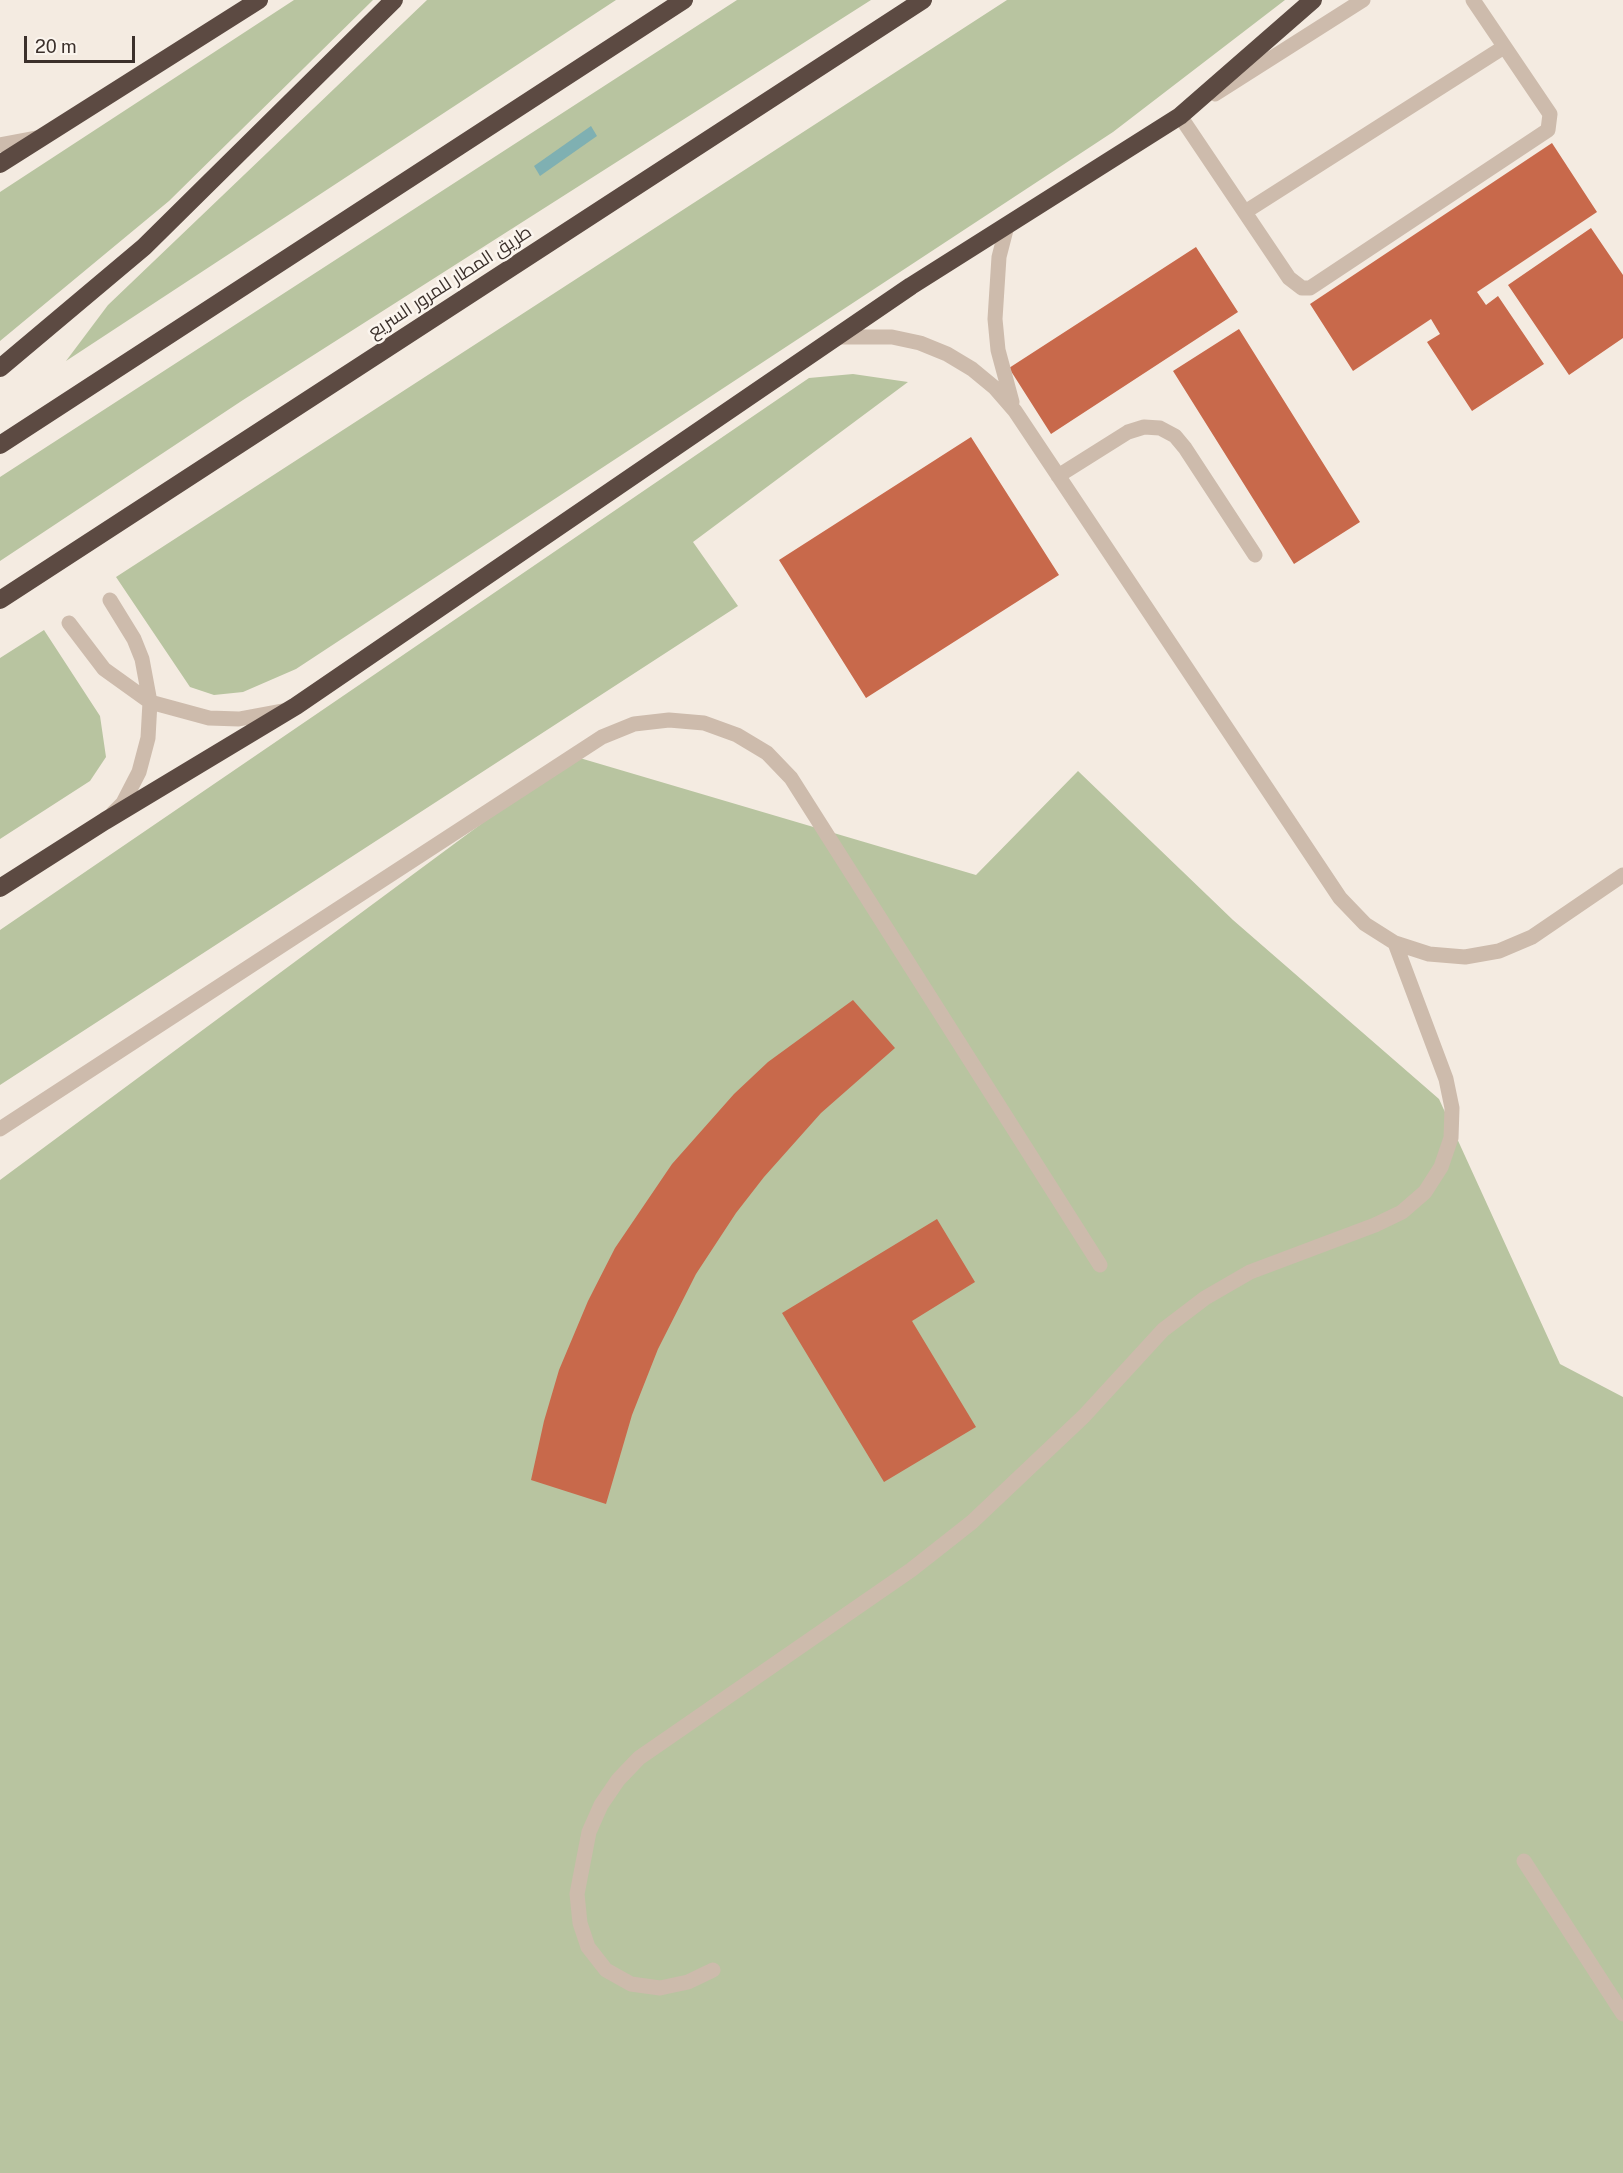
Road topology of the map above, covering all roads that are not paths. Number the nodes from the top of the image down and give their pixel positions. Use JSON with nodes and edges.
{"nodes":[{"id":1,"x":259,"y":0,"type":"edge"},
{"id":2,"x":394,"y":0,"type":"edge"},
{"id":3,"x":684,"y":0,"type":"edge"},
{"id":4,"x":923,"y":0,"type":"edge"},
{"id":5,"x":1313,"y":0,"type":"edge"},
{"id":6,"x":1363,"y":0,"type":"edge"},
{"id":7,"x":1473,"y":0,"type":"edge"},
{"id":8,"x":1504,"y":47,"type":"junction"},
{"id":9,"x":1180,"y":116,"type":"junction"},
{"id":10,"x":48,"y":135,"type":"junction"},
{"id":11,"x":0,"y":145,"type":"edge"},
{"id":12,"x":0,"y":164,"type":"edge"},
{"id":13,"x":1245,"y":212,"type":"junction"},
{"id":14,"x":1007,"y":226,"type":"junction"},
{"id":15,"x":836,"y":337,"type":"junction"},
{"id":16,"x":0,"y":368,"type":"edge"},
{"id":17,"x":1015,"y":411,"type":"junction"},
{"id":18,"x":0,"y":445,"type":"edge"},
{"id":19,"x":1058,"y":476,"type":"junction"},
{"id":20,"x":1256,"y":555,"type":"dead end"},
{"id":21,"x":0,"y":600,"type":"edge"},
{"id":22,"x":110,"y":600,"type":"dead end"},
{"id":23,"x":69,"y":623,"type":"dead end"},
{"id":24,"x":150,"y":702,"type":"junction"},
{"id":25,"x":296,"y":706,"type":"junction"},
{"id":26,"x":105,"y":821,"type":"junction"},
{"id":27,"x":1623,"y":875,"type":"edge"},
{"id":28,"x":0,"y":888,"type":"edge"},
{"id":29,"x":1395,"y":943,"type":"junction"},
{"id":30,"x":0,"y":1129,"type":"edge"},
{"id":31,"x":1100,"y":1265,"type":"dead end"},
{"id":32,"x":1524,"y":1861,"type":"dead end"},
{"id":33,"x":713,"y":1970,"type":"dead end"},
{"id":34,"x":1623,"y":2014,"type":"edge"}],
"edges":[{"from":1,"to":10,"type":"highway"},
{"from":2,"to":16,"type":"highway"},
{"from":3,"to":18,"type":"highway"},
{"from":4,"to":21,"type":"highway","name":"طريق المطار للمرور السريع"},
{"from":5,"to":9,"type":"highway"},
{"from":6,"to":9,"type":"lane"},
{"from":7,"to":8,"type":"lane"},
{"from":8,"to":13,"type":"lane"},
{"from":8,"to":13,"type":"lane"},
{"from":9,"to":13,"type":"lane"},
{"from":9,"to":14,"type":"highway"},
{"from":10,"to":11,"type":"lane"},
{"from":10,"to":12,"type":"highway"},
{"from":14,"to":15,"type":"highway"},
{"from":14,"to":17,"type":"lane"},
{"from":15,"to":17,"type":"lane"},
{"from":15,"to":25,"type":"highway"},
{"from":17,"to":19,"type":"lane"},
{"from":19,"to":20,"type":"lane"},
{"from":19,"to":29,"type":"lane"},
{"from":22,"to":24,"type":"lane"},
{"from":23,"to":24,"type":"lane"},
{"from":24,"to":25,"type":"lane"},
{"from":24,"to":26,"type":"lane"},
{"from":25,"to":26,"type":"highway"},
{"from":26,"to":28,"type":"highway"},
{"from":27,"to":29,"type":"lane"},
{"from":29,"to":33,"type":"lane"},
{"from":30,"to":31,"type":"lane"},
{"from":32,"to":34,"type":"lane"}]}
